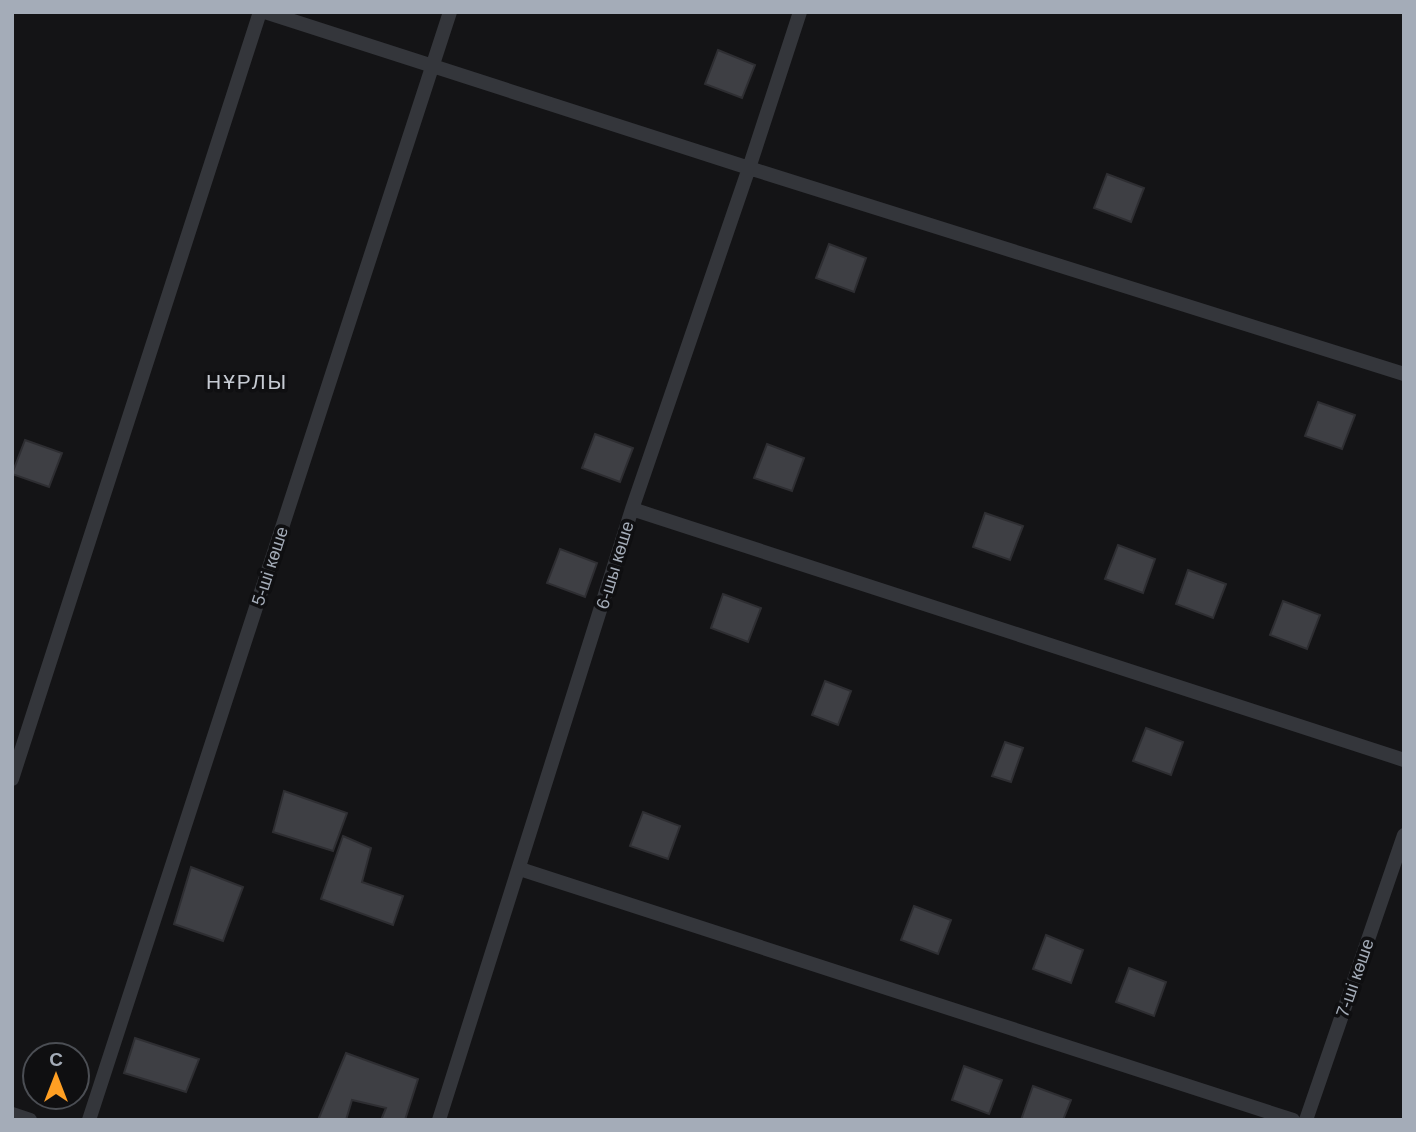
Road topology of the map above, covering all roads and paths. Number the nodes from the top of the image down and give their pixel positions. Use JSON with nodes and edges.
{"nodes":[{"id":1,"x":260,"y":12,"type":"edge"},
{"id":2,"x":265,"y":12,"type":"edge"},
{"id":3,"x":450,"y":12,"type":"edge"},
{"id":4,"x":800,"y":12,"type":"edge"},
{"id":5,"x":433,"y":65,"type":"junction"},
{"id":6,"x":749,"y":169,"type":"junction"},
{"id":7,"x":1404,"y":374,"type":"edge"},
{"id":8,"x":632,"y":509,"type":"junction"},
{"id":9,"x":1404,"y":760,"type":"edge"},
{"id":10,"x":12,"y":779,"type":"edge"},
{"id":11,"x":1404,"y":835,"type":"edge"},
{"id":12,"x":520,"y":870,"type":"junction"},
{"id":13,"x":12,"y":1114,"type":"edge"},
{"id":14,"x":30,"y":1120,"type":"edge"},
{"id":15,"x":89,"y":1120,"type":"edge"},
{"id":16,"x":439,"y":1120,"type":"edge"},
{"id":17,"x":1293,"y":1120,"type":"edge"},
{"id":18,"x":1306,"y":1120,"type":"edge"}],
"edges":[{"from":1,"to":10,"type":"lane"},
{"from":2,"to":5,"type":"lane"},
{"from":3,"to":5,"type":"lane","name":"5-ші көше"},
{"from":4,"to":6,"type":"lane","name":"6-шы көше"},
{"from":5,"to":6,"type":"lane"},
{"from":5,"to":15,"type":"lane","name":"5-ші көше"},
{"from":6,"to":7,"type":"lane"},
{"from":6,"to":8,"type":"lane","name":"6-шы көше"},
{"from":8,"to":9,"type":"lane"},
{"from":8,"to":12,"type":"lane","name":"6-шы көше"},
{"from":11,"to":18,"type":"lane","name":"7-ші көше"},
{"from":12,"to":16,"type":"lane","name":"6-шы көше"},
{"from":12,"to":17,"type":"lane"},
{"from":13,"to":14,"type":"lane"}]}
